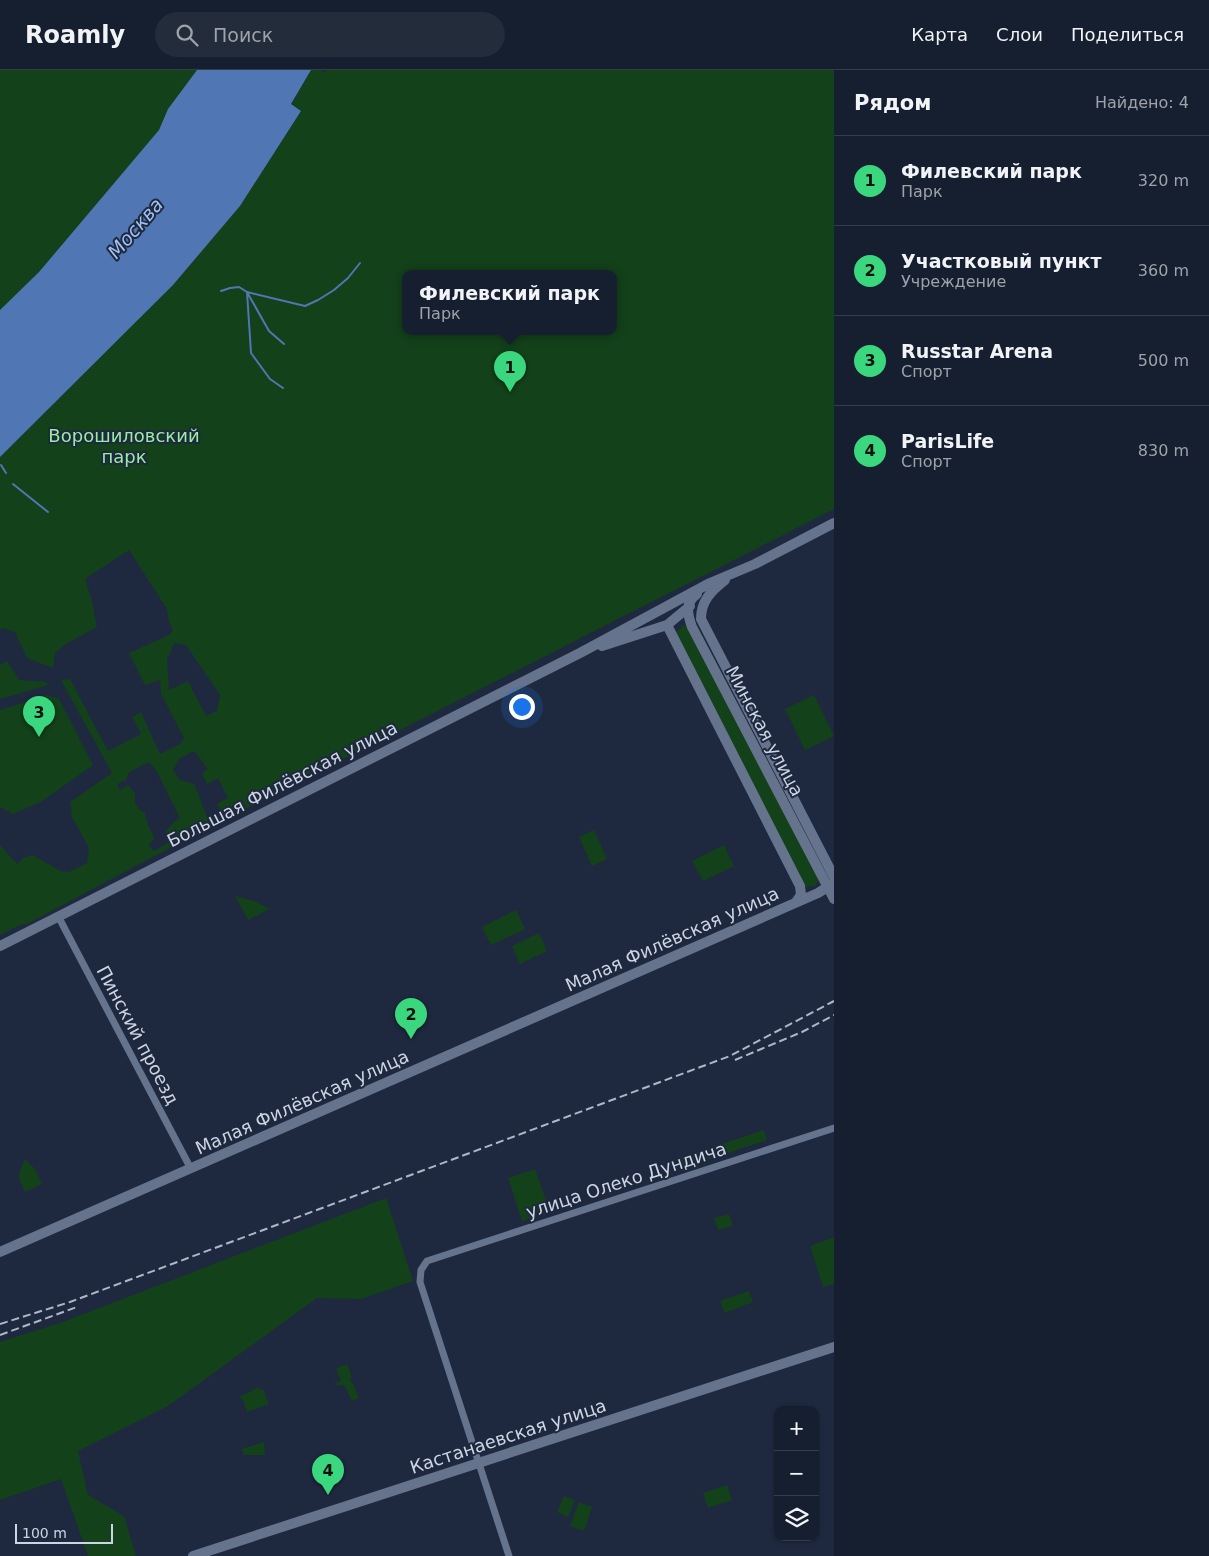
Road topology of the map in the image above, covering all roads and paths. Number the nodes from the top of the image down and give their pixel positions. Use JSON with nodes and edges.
{"nodes":[{"id":1,"x":834,"y":523,"type":"edge"},
{"id":2,"x":729,"y":576,"type":"junction"},
{"id":3,"x":710,"y":584,"type":"junction"},
{"id":4,"x":708,"y":595,"type":"junction"},
{"id":5,"x":687,"y":608,"type":"junction"},
{"id":6,"x":657,"y":611,"type":"junction"},
{"id":7,"x":701,"y":619,"type":"junction"},
{"id":8,"x":671,"y":622,"type":"junction"},
{"id":9,"x":692,"y":627,"type":"junction"},
{"id":10,"x":580,"y":653,"type":"junction"},
{"id":11,"x":834,"y":877,"type":"edge"},
{"id":12,"x":831,"y":885,"type":"edge"},
{"id":13,"x":834,"y":899,"type":"edge"},
{"id":14,"x":796,"y":902,"type":"junction"},
{"id":15,"x":58,"y":916,"type":"junction"},
{"id":16,"x":0,"y":946,"type":"edge"},
{"id":17,"x":834,"y":1128,"type":"edge"},
{"id":18,"x":191,"y":1169,"type":"junction"},
{"id":19,"x":0,"y":1252,"type":"edge"},
{"id":20,"x":834,"y":1348,"type":"edge"},
{"id":21,"x":478,"y":1463,"type":"junction"},
{"id":22,"x":193,"y":1556,"type":"edge"},
{"id":23,"x":509,"y":1556,"type":"edge"}],
"edges":[{"from":1,"to":2,"type":"street","name":"Большая Филёвская улица"},
{"from":2,"to":3,"type":"street","name":"Большая Филёвская улица"},
{"from":2,"to":4,"type":"street"},
{"from":3,"to":5,"type":"street"},
{"from":3,"to":6,"type":"street","name":"Большая Филёвская улица"},
{"from":4,"to":5,"type":"street","name":"Большая Филёвская улица"},
{"from":4,"to":7,"type":"street"},
{"from":5,"to":6,"type":"street","name":"Большая Филёвская улица"},
{"from":5,"to":7,"type":"street"},
{"from":5,"to":8,"type":"street","name":"Большая Филёвская улица"},
{"from":5,"to":9,"type":"street","name":"Минская улица"},
{"from":6,"to":10,"type":"street","name":"Большая Филёвская улица"},
{"from":7,"to":11,"type":"street","name":"Минская улица"},
{"from":8,"to":9,"type":"street"},
{"from":8,"to":10,"type":"street","name":"Большая Филёвская улица"},
{"from":8,"to":14,"type":"street"},
{"from":9,"to":12,"type":"street","name":"Минская улица"},
{"from":10,"to":15,"type":"street","name":"Большая Филёвская улица"},
{"from":12,"to":13,"type":"street","name":"Минская улица"},
{"from":12,"to":14,"type":"street","name":"Малая Филёвская улица"},
{"from":14,"to":18,"type":"street","name":"Малая Филёвская улица"},
{"from":15,"to":16,"type":"street","name":"Большая Филёвская улица"},
{"from":15,"to":18,"type":"street","name":"Пинский проезд"},
{"from":17,"to":21,"type":"street","name":"улица Олеко Дундича"},
{"from":18,"to":19,"type":"street","name":"Малая Филёвская улица"},
{"from":20,"to":21,"type":"street","name":"Кастанаевская улица"},
{"from":21,"to":22,"type":"street","name":"Кастанаевская улица"},
{"from":21,"to":23,"type":"street"}]}
